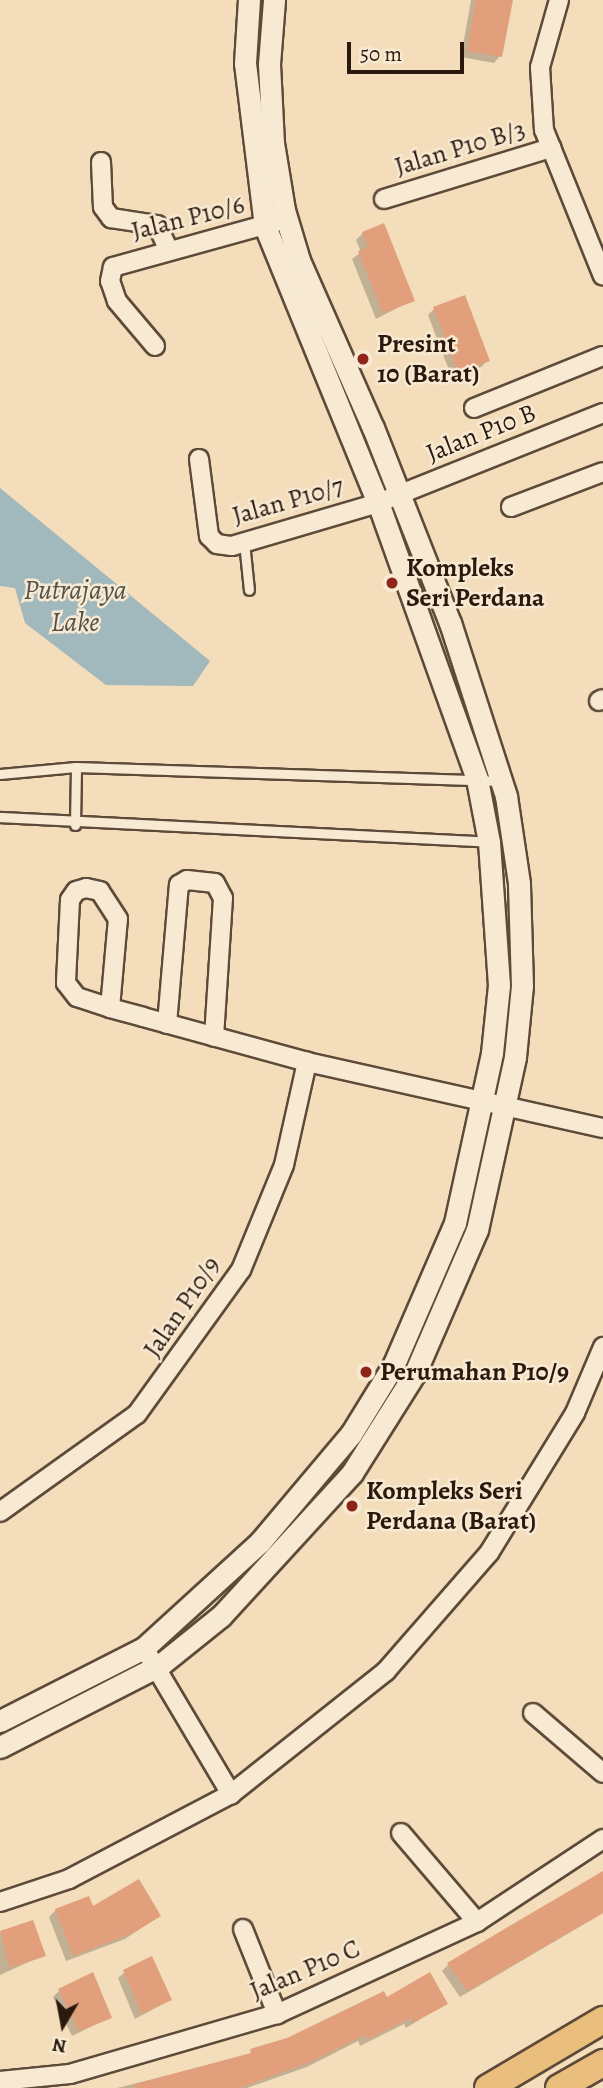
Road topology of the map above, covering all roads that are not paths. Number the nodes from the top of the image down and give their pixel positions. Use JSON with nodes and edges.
{"nodes":[{"id":1,"x":249,"y":0,"type":"edge"},
{"id":2,"x":274,"y":0,"type":"edge"},
{"id":3,"x":559,"y":0,"type":"edge"},
{"id":4,"x":551,"y":148,"type":"junction"},
{"id":5,"x":101,"y":162,"type":"dead end"},
{"id":6,"x":384,"y":199,"type":"dead end"},
{"id":7,"x":286,"y":219,"type":"junction"},
{"id":8,"x":265,"y":226,"type":"junction"},
{"id":9,"x":168,"y":249,"type":"junction"},
{"id":10,"x":603,"y":276,"type":"edge"},
{"id":11,"x":155,"y":346,"type":"dead end"},
{"id":12,"x":603,"y":356,"type":"edge"},
{"id":13,"x":474,"y":408,"type":"dead end"},
{"id":14,"x":603,"y":413,"type":"edge"},
{"id":15,"x":199,"y":459,"type":"dead end"},
{"id":16,"x":603,"y":472,"type":"edge"},
{"id":17,"x":400,"y":494,"type":"junction"},
{"id":18,"x":378,"y":503,"type":"junction"},
{"id":19,"x":511,"y":507,"type":"dead end"},
{"id":20,"x":244,"y":542,"type":"junction"},
{"id":21,"x":249,"y":590,"type":"dead end"},
{"id":22,"x":76,"y":767,"type":"junction"},
{"id":23,"x":0,"y":774,"type":"edge"},
{"id":24,"x":477,"y":779,"type":"junction"},
{"id":25,"x":502,"y":781,"type":"junction"},
{"id":26,"x":0,"y":817,"type":"edge"},
{"id":27,"x":75,"y":824,"type":"junction"},
{"id":28,"x":489,"y":842,"type":"junction"},
{"id":29,"x":513,"y":842,"type":"junction"},
{"id":30,"x":110,"y":1008,"type":"junction"},
{"id":31,"x":167,"y":1024,"type":"junction"},
{"id":32,"x":214,"y":1037,"type":"junction"},
{"id":33,"x":307,"y":1062,"type":"junction"},
{"id":34,"x":483,"y":1104,"type":"junction"},
{"id":35,"x":505,"y":1109,"type":"junction"},
{"id":36,"x":603,"y":1128,"type":"edge"},
{"id":37,"x":603,"y":1347,"type":"edge"},
{"id":38,"x":0,"y":1512,"type":"edge"},
{"id":39,"x":144,"y":1648,"type":"junction"},
{"id":40,"x":156,"y":1667,"type":"junction"},
{"id":41,"x":533,"y":1713,"type":"dead end"},
{"id":42,"x":0,"y":1721,"type":"edge"},
{"id":43,"x":0,"y":1747,"type":"edge"},
{"id":44,"x":603,"y":1773,"type":"edge"},
{"id":45,"x":231,"y":1794,"type":"junction"},
{"id":46,"x":401,"y":1833,"type":"dead end"},
{"id":47,"x":603,"y":1839,"type":"edge"},
{"id":48,"x":0,"y":1902,"type":"edge"},
{"id":49,"x":477,"y":1922,"type":"junction"},
{"id":50,"x":243,"y":1929,"type":"dead end"},
{"id":51,"x":278,"y":2014,"type":"junction"},
{"id":52,"x":603,"y":2020,"type":"edge"},
{"id":53,"x":603,"y":2063,"type":"edge"},
{"id":54,"x":0,"y":2081,"type":"edge"},
{"id":55,"x":488,"y":2088,"type":"edge"},
{"id":56,"x":559,"y":2088,"type":"edge"}],
"edges":[{"from":1,"to":8,"type":"street"},
{"from":2,"to":7,"type":"street"},
{"from":3,"to":4,"type":"street"},
{"from":4,"to":6,"type":"street","name":"Jalan P10 B/3"},
{"from":4,"to":10,"type":"street"},
{"from":5,"to":9,"type":"street"},
{"from":7,"to":8,"type":"street","name":"Jalan P10/6"},
{"from":7,"to":17,"type":"street"},
{"from":8,"to":9,"type":"street","name":"Jalan P10/6"},
{"from":8,"to":18,"type":"street"},
{"from":9,"to":11,"type":"street","name":"Jalan P10/6"},
{"from":12,"to":13,"type":"street"},
{"from":14,"to":17,"type":"street","name":"Jalan P10 B"},
{"from":15,"to":20,"type":"street","name":"Jalan P10/7"},
{"from":16,"to":19,"type":"street"},
{"from":17,"to":18,"type":"street","name":"Jalan P10 B"},
{"from":17,"to":25,"type":"street"},
{"from":18,"to":20,"type":"street","name":"Jalan P10/7"},
{"from":18,"to":24,"type":"street"},
{"from":20,"to":21,"type":"lane"},
{"from":22,"to":23,"type":"lane"},
{"from":22,"to":24,"type":"lane"},
{"from":22,"to":27,"type":"lane"},
{"from":24,"to":25,"type":"lane"},
{"from":24,"to":28,"type":"street"},
{"from":25,"to":29,"type":"street"},
{"from":26,"to":27,"type":"lane"},
{"from":27,"to":28,"type":"lane"},
{"from":28,"to":29,"type":"lane"},
{"from":28,"to":34,"type":"street"},
{"from":29,"to":35,"type":"street"},
{"from":30,"to":30,"type":"street"},
{"from":30,"to":31,"type":"street"},
{"from":31,"to":32,"type":"street"},
{"from":31,"to":32,"type":"street"},
{"from":32,"to":33,"type":"street"},
{"from":33,"to":34,"type":"street"},
{"from":33,"to":38,"type":"street","name":"Jalan P10/9"},
{"from":34,"to":35,"type":"street"},
{"from":34,"to":39,"type":"street"},
{"from":35,"to":36,"type":"street"},
{"from":35,"to":40,"type":"street"},
{"from":37,"to":45,"type":"street"},
{"from":39,"to":40,"type":"street"},
{"from":39,"to":42,"type":"street"},
{"from":40,"to":43,"type":"street"},
{"from":40,"to":45,"type":"street"},
{"from":41,"to":44,"type":"street"},
{"from":45,"to":48,"type":"street"},
{"from":46,"to":49,"type":"street"},
{"from":47,"to":49,"type":"street","name":"Jalan P10 C"},
{"from":49,"to":51,"type":"street","name":"Jalan P10 C"},
{"from":50,"to":51,"type":"street"},
{"from":51,"to":54,"type":"street","name":"Jalan P10 C"},
{"from":52,"to":55,"type":"main road"},
{"from":53,"to":56,"type":"main road"}]}
